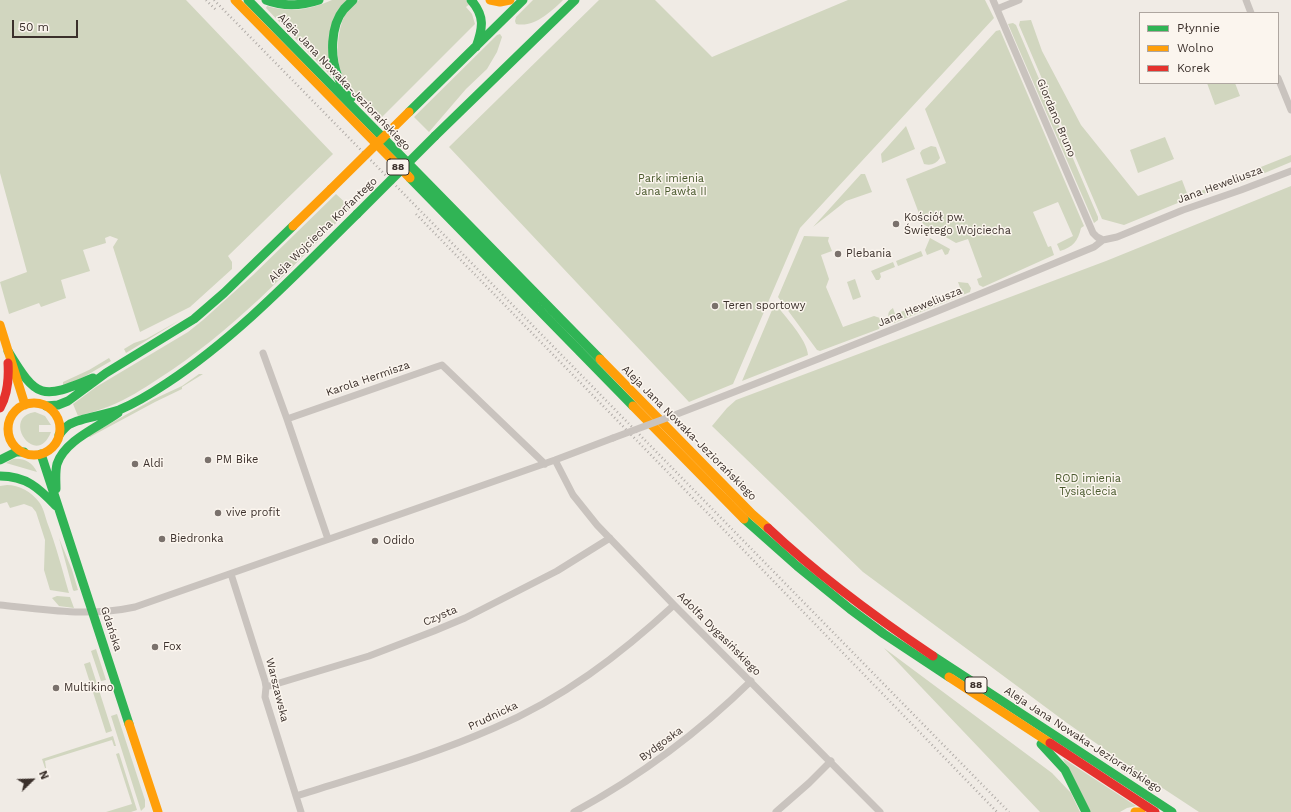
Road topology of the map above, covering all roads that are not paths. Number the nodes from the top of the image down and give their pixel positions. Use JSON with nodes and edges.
{"nodes":[{"id":1,"x":235,"y":0,"type":"edge"},
{"id":2,"x":248,"y":0,"type":"edge"},
{"id":3,"x":266,"y":0,"type":"edge"},
{"id":4,"x":319,"y":0,"type":"edge"},
{"id":5,"x":353,"y":0,"type":"edge"},
{"id":6,"x":471,"y":0,"type":"edge"},
{"id":7,"x":490,"y":0,"type":"edge"},
{"id":8,"x":510,"y":0,"type":"edge"},
{"id":9,"x":523,"y":0,"type":"edge"},
{"id":10,"x":575,"y":0,"type":"edge"},
{"id":11,"x":993,"y":0,"type":"edge"},
{"id":12,"x":1019,"y":0,"type":"edge"},
{"id":13,"x":1246,"y":0,"type":"edge"},
{"id":14,"x":997,"y":9,"type":"junction"},
{"id":15,"x":1251,"y":12,"type":"edge"},
{"id":16,"x":476,"y":47,"type":"junction"},
{"id":17,"x":1279,"y":80,"type":"edge"},
{"id":18,"x":1291,"y":110,"type":"edge"},
{"id":19,"x":374,"y":129,"type":"junction"},
{"id":20,"x":1291,"y":170,"type":"edge"},
{"id":21,"x":1103,"y":240,"type":"junction"},
{"id":22,"x":0,"y":325,"type":"edge"},
{"id":23,"x":8,"y":351,"type":"junction"},
{"id":24,"x":263,"y":353,"type":"dead end"},
{"id":25,"x":106,"y":373,"type":"junction"},
{"id":26,"x":25,"y":405,"type":"junction"},
{"id":27,"x":46,"y":406,"type":"junction"},
{"id":28,"x":126,"y":407,"type":"junction"},
{"id":29,"x":0,"y":408,"type":"edge"},
{"id":30,"x":287,"y":420,"type":"junction"},
{"id":31,"x":9,"y":422,"type":"junction"},
{"id":32,"x":0,"y":434,"type":"edge"},
{"id":33,"x":59,"y":435,"type":"junction"},
{"id":34,"x":24,"y":452,"type":"junction"},
{"id":35,"x":41,"y":454,"type":"junction"},
{"id":36,"x":0,"y":460,"type":"edge"},
{"id":37,"x":555,"y":460,"type":"junction"},
{"id":38,"x":545,"y":464,"type":"junction"},
{"id":39,"x":0,"y":476,"type":"edge"},
{"id":40,"x":58,"y":508,"type":"junction"},
{"id":41,"x":610,"y":538,"type":"junction"},
{"id":42,"x":328,"y":540,"type":"junction"},
{"id":43,"x":231,"y":574,"type":"junction"},
{"id":44,"x":0,"y":605,"type":"edge"},
{"id":45,"x":674,"y":605,"type":"junction"},
{"id":46,"x":93,"y":613,"type":"junction"},
{"id":47,"x":751,"y":681,"type":"junction"},
{"id":48,"x":266,"y":687,"type":"junction"},
{"id":49,"x":1020,"y":724,"type":"junction"},
{"id":50,"x":831,"y":761,"type":"junction"},
{"id":51,"x":296,"y":796,"type":"junction"},
{"id":52,"x":158,"y":812,"type":"edge"},
{"id":53,"x":301,"y":812,"type":"edge"},
{"id":54,"x":574,"y":812,"type":"edge"},
{"id":55,"x":776,"y":812,"type":"edge"},
{"id":56,"x":880,"y":812,"type":"edge"},
{"id":57,"x":1086,"y":812,"type":"edge"},
{"id":58,"x":1135,"y":812,"type":"edge"},
{"id":59,"x":1142,"y":812,"type":"edge"},
{"id":60,"x":1155,"y":812,"type":"edge"},
{"id":61,"x":1172,"y":812,"type":"edge"}],
"edges":[{"from":1,"to":49,"type":"main road","name":"Aleja Jana Nowaka-Jeziorańskiego","number":"88"},
{"from":2,"to":19,"type":"main road","name":"Aleja Jana Nowaka-Jeziorańskiego","number":"88"},
{"from":3,"to":4,"type":"main road"},
{"from":5,"to":19,"type":"main road"},
{"from":6,"to":16,"type":"main road"},
{"from":7,"to":8,"type":"main road"},
{"from":9,"to":16,"type":"main road"},
{"from":10,"to":28,"type":"main road","name":"Aleja Wojciecha Korfantego","bridge":true},
{"from":11,"to":14,"type":"street","name":"Giordano Bruno"},
{"from":12,"to":14,"type":"street"},
{"from":13,"to":15,"type":"street"},
{"from":14,"to":21,"type":"street","name":"Giordano Bruno"},
{"from":16,"to":25,"type":"main road","bridge":true},
{"from":17,"to":18,"type":"street"},
{"from":19,"to":61,"type":"main road","name":"Aleja Jana Nowaka-Jeziorańskiego","number":"88"},
{"from":20,"to":21,"type":"street","name":"Jana Heweliusza"},
{"from":21,"to":37,"type":"street","name":"Jana Heweliusza","bridge":true},
{"from":22,"to":23,"type":"main road"},
{"from":23,"to":25,"type":"main road"},
{"from":23,"to":26,"type":"main road"},
{"from":23,"to":29,"type":"main road"},
{"from":24,"to":30,"type":"street"},
{"from":25,"to":27,"type":"main road"},
{"from":26,"to":27,"type":"main road"},
{"from":26,"to":31,"type":"main road"},
{"from":27,"to":33,"type":"main road"},
{"from":28,"to":33,"type":"main road","name":"Aleja Wojciecha Korfantego"},
{"from":28,"to":40,"type":"main road"},
{"from":30,"to":38,"type":"street","name":"Karola Hermisza"},
{"from":30,"to":42,"type":"street"},
{"from":31,"to":32,"type":"main road"},
{"from":31,"to":34,"type":"main road"},
{"from":33,"to":35,"type":"main road"},
{"from":34,"to":35,"type":"main road"},
{"from":34,"to":36,"type":"main road"},
{"from":35,"to":40,"type":"main road","name":"Gdańska"},
{"from":37,"to":38,"type":"street"},
{"from":37,"to":41,"type":"street","name":"Adolfa Dygasińskiego"},
{"from":38,"to":42,"type":"street"},
{"from":39,"to":40,"type":"main road"},
{"from":40,"to":46,"type":"main road","name":"Gdańska"},
{"from":41,"to":45,"type":"street","name":"Adolfa Dygasińskiego"},
{"from":41,"to":48,"type":"street","name":"Czysta"},
{"from":42,"to":43,"type":"street"},
{"from":43,"to":46,"type":"street"},
{"from":43,"to":48,"type":"street","name":"Warszawska"},
{"from":44,"to":46,"type":"street"},
{"from":45,"to":47,"type":"street","name":"Adolfa Dygasińskiego"},
{"from":45,"to":51,"type":"street","name":"Prudnicka"},
{"from":46,"to":52,"type":"main road","name":"Gdańska"},
{"from":47,"to":50,"type":"street","name":"Adolfa Dygasińskiego"},
{"from":47,"to":54,"type":"street","name":"Bydgoska"},
{"from":48,"to":51,"type":"street","name":"Warszawska"},
{"from":49,"to":57,"type":"main road"},
{"from":49,"to":60,"type":"main road","name":"Aleja Jana Nowaka-Jeziorańskiego","number":"88"},
{"from":50,"to":55,"type":"street"},
{"from":50,"to":56,"type":"street","name":"Adolfa Dygasińskiego"},
{"from":51,"to":53,"type":"street","name":"Warszawska"},
{"from":58,"to":59,"type":"main road"}]}
